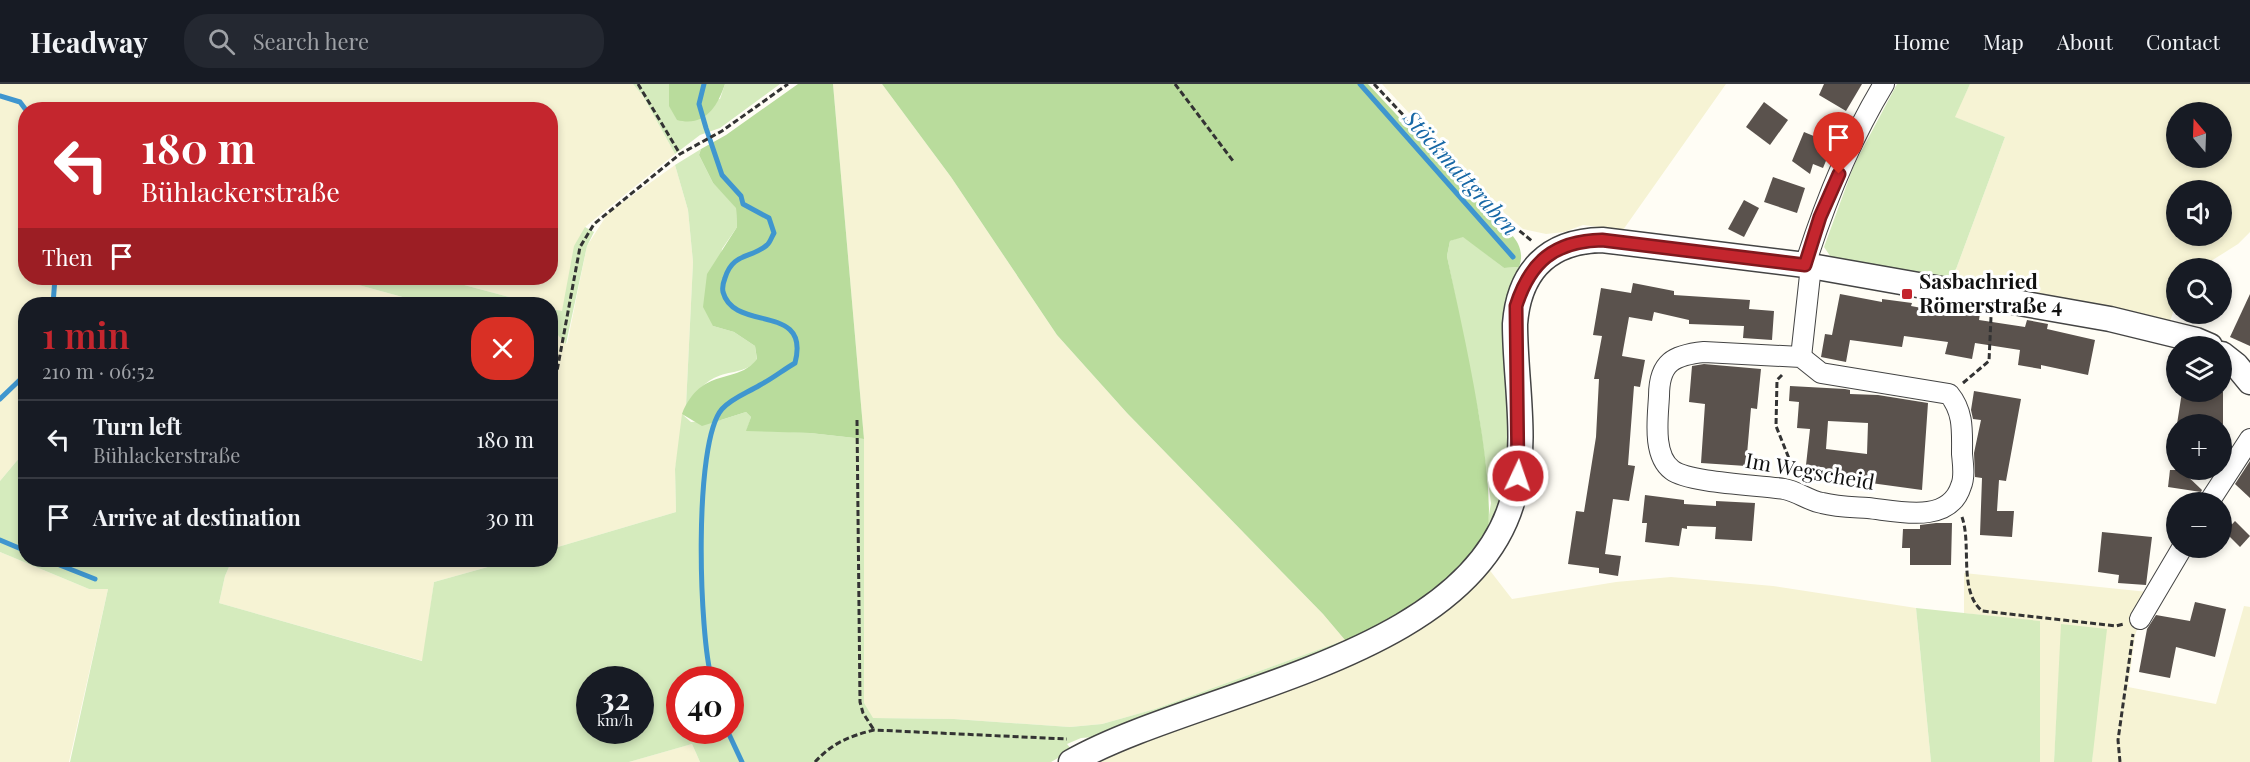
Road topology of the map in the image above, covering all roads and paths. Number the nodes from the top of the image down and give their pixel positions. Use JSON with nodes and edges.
{"nodes":[{"id":1,"x":638,"y":84,"type":"edge"},
{"id":2,"x":1175,"y":84,"type":"edge"},
{"id":3,"x":1374,"y":84,"type":"edge"},
{"id":4,"x":1884,"y":84,"type":"edge"},
{"id":5,"x":786,"y":85,"type":"edge"},
{"id":6,"x":680,"y":154,"type":"junction"},
{"id":7,"x":1233,"y":161,"type":"dead end"},
{"id":8,"x":1548,"y":255,"type":"junction"},
{"id":9,"x":1808,"y":265,"type":"junction"},
{"id":10,"x":1991,"y":297,"type":"junction"},
{"id":11,"x":2181,"y":336,"type":"edge"},
{"id":12,"x":1801,"y":357,"type":"junction"},
{"id":13,"x":2232,"y":362,"type":"edge"},
{"id":14,"x":558,"y":366,"type":"edge"},
{"id":15,"x":2250,"y":382,"type":"edge"},
{"id":16,"x":1949,"y":394,"type":"junction"},
{"id":17,"x":857,"y":420,"type":"dead end"},
{"id":18,"x":2250,"y":439,"type":"edge"},
{"id":19,"x":1787,"y":489,"type":"junction"},
{"id":20,"x":2216,"y":492,"type":"edge"},
{"id":21,"x":1951,"y":502,"type":"junction"},
{"id":22,"x":2176,"y":558,"type":"edge"},
{"id":23,"x":2140,"y":619,"type":"junction"},
{"id":24,"x":874,"y":730,"type":"junction"},
{"id":25,"x":1093,"y":750,"type":"junction"},
{"id":26,"x":815,"y":762,"type":"edge"},
{"id":27,"x":1071,"y":762,"type":"edge"},
{"id":28,"x":2120,"y":762,"type":"edge"}],
"edges":[{"from":1,"to":6,"type":"path"},
{"from":2,"to":7,"type":"path"},
{"from":3,"to":8,"type":"path"},
{"from":4,"to":9,"type":"street"},
{"from":5,"to":6,"type":"path"},
{"from":6,"to":14,"type":"path"},
{"from":8,"to":9,"type":"street"},
{"from":8,"to":25,"type":"street"},
{"from":9,"to":10,"type":"street"},
{"from":9,"to":12,"type":"street"},
{"from":10,"to":11,"type":"street"},
{"from":10,"to":16,"type":"path"},
{"from":12,"to":16,"type":"street"},
{"from":12,"to":19,"type":"path"},
{"from":12,"to":19,"type":"street","name":"Im Wegscheid"},
{"from":13,"to":15,"type":"street"},
{"from":16,"to":21,"type":"street"},
{"from":17,"to":24,"type":"path"},
{"from":18,"to":20,"type":"street"},
{"from":19,"to":21,"type":"street","name":"Im Wegscheid"},
{"from":21,"to":23,"type":"path"},
{"from":22,"to":23,"type":"street"},
{"from":23,"to":28,"type":"path"},
{"from":24,"to":25,"type":"path"},
{"from":24,"to":26,"type":"path"},
{"from":25,"to":27,"type":"street"}]}
